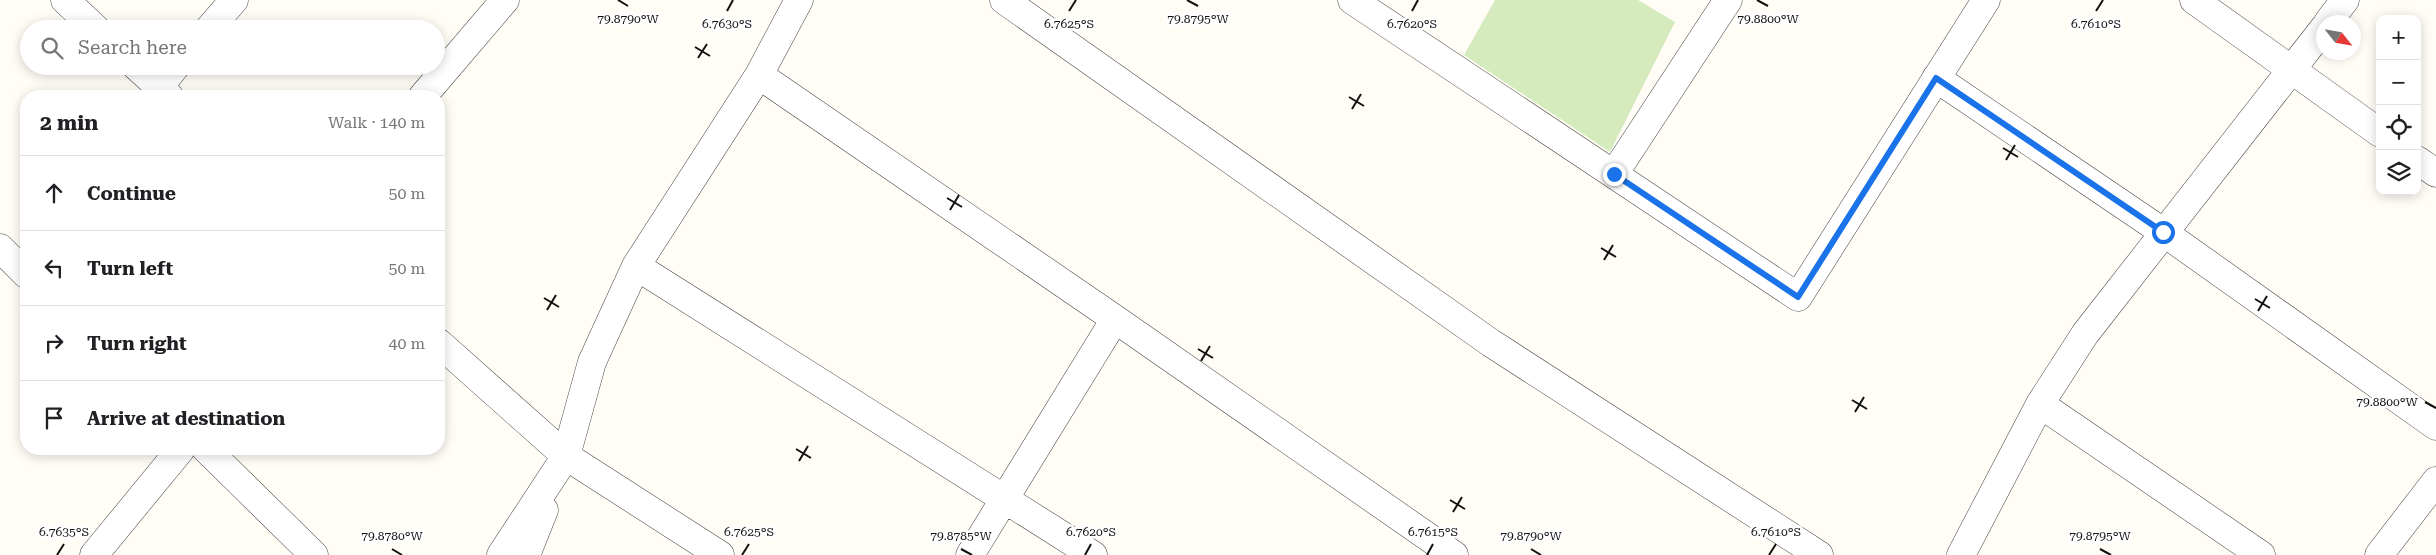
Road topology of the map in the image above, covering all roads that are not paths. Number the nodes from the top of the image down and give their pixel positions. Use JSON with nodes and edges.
{"nodes":[{"id":1,"x":65,"y":0,"type":"edge"},
{"id":2,"x":234,"y":0,"type":"edge"},
{"id":3,"x":506,"y":0,"type":"edge"},
{"id":4,"x":799,"y":0,"type":"edge"},
{"id":5,"x":1004,"y":0,"type":"edge"},
{"id":6,"x":1352,"y":0,"type":"edge"},
{"id":7,"x":1728,"y":0,"type":"edge"},
{"id":8,"x":1986,"y":0,"type":"edge"},
{"id":9,"x":2194,"y":0,"type":"edge"},
{"id":10,"x":2345,"y":0,"type":"edge"},
{"id":11,"x":2333,"y":15,"type":"edge"},
{"id":12,"x":86,"y":20,"type":"edge"},
{"id":13,"x":217,"y":20,"type":"edge"},
{"id":14,"x":2316,"y":38,"type":"edge"},
{"id":15,"x":2292,"y":69,"type":"junction"},
{"id":16,"x":445,"y":71,"type":"edge"},
{"id":17,"x":146,"y":75,"type":"edge"},
{"id":18,"x":172,"y":75,"type":"edge"},
{"id":19,"x":441,"y":75,"type":"edge"},
{"id":20,"x":759,"y":75,"type":"junction"},
{"id":21,"x":1936,"y":78,"type":"junction"},
{"id":22,"x":162,"y":90,"type":"edge"},
{"id":23,"x":165,"y":90,"type":"edge"},
{"id":24,"x":428,"y":90,"type":"edge"},
{"id":25,"x":2376,"y":130,"type":"edge"},
{"id":26,"x":2421,"y":163,"type":"edge"},
{"id":27,"x":1614,"y":174,"type":"junction"},
{"id":28,"x":2436,"y":174,"type":"edge"},
{"id":29,"x":2163,"y":232,"type":"junction"},
{"id":30,"x":636,"y":266,"type":"junction"},
{"id":31,"x":1115,"y":319,"type":"junction"},
{"id":32,"x":445,"y":348,"type":"edge"},
{"id":33,"x":2040,"y":404,"type":"junction"},
{"id":34,"x":2436,"y":426,"type":"edge"},
{"id":35,"x":176,"y":455,"type":"edge"},
{"id":36,"x":212,"y":455,"type":"edge"},
{"id":37,"x":566,"y":456,"type":"junction"},
{"id":38,"x":2436,"y":481,"type":"edge"},
{"id":39,"x":1004,"y":499,"type":"junction"},
{"id":40,"x":1440,"y":551,"type":"edge"},
{"id":41,"x":309,"y":553,"type":"edge"},
{"id":42,"x":94,"y":555,"type":"edge"},
{"id":43,"x":501,"y":555,"type":"edge"},
{"id":44,"x":526,"y":555,"type":"edge"},
{"id":45,"x":720,"y":555,"type":"edge"},
{"id":46,"x":970,"y":555,"type":"edge"},
{"id":47,"x":1093,"y":555,"type":"edge"},
{"id":48,"x":1819,"y":555,"type":"edge"},
{"id":49,"x":1961,"y":555,"type":"edge"},
{"id":50,"x":2261,"y":555,"type":"edge"},
{"id":51,"x":2379,"y":555,"type":"edge"}],
"edges":[{"from":1,"to":12,"type":"street"},
{"from":2,"to":13,"type":"street"},
{"from":3,"to":16,"type":"street"},
{"from":4,"to":20,"type":"street"},
{"from":5,"to":48,"type":"street"},
{"from":6,"to":27,"type":"street"},
{"from":7,"to":27,"type":"street"},
{"from":8,"to":21,"type":"street"},
{"from":9,"to":15,"type":"street"},
{"from":10,"to":11,"type":"street"},
{"from":14,"to":15,"type":"street"},
{"from":15,"to":25,"type":"street"},
{"from":15,"to":29,"type":"street"},
{"from":17,"to":22,"type":"street"},
{"from":18,"to":23,"type":"street"},
{"from":19,"to":24,"type":"street"},
{"from":20,"to":30,"type":"street"},
{"from":20,"to":31,"type":"street"},
{"from":21,"to":27,"type":"street"},
{"from":21,"to":29,"type":"street"},
{"from":26,"to":28,"type":"street"},
{"from":29,"to":33,"type":"street"},
{"from":29,"to":34,"type":"street"},
{"from":30,"to":37,"type":"street"},
{"from":30,"to":39,"type":"street"},
{"from":31,"to":39,"type":"street"},
{"from":31,"to":40,"type":"street"},
{"from":32,"to":37,"type":"street"},
{"from":33,"to":49,"type":"street"},
{"from":33,"to":50,"type":"street"},
{"from":35,"to":42,"type":"street"},
{"from":36,"to":41,"type":"street"},
{"from":37,"to":43,"type":"street"},
{"from":37,"to":44,"type":"street"},
{"from":37,"to":45,"type":"street"},
{"from":38,"to":51,"type":"street"},
{"from":39,"to":46,"type":"street"},
{"from":39,"to":47,"type":"street"}]}
